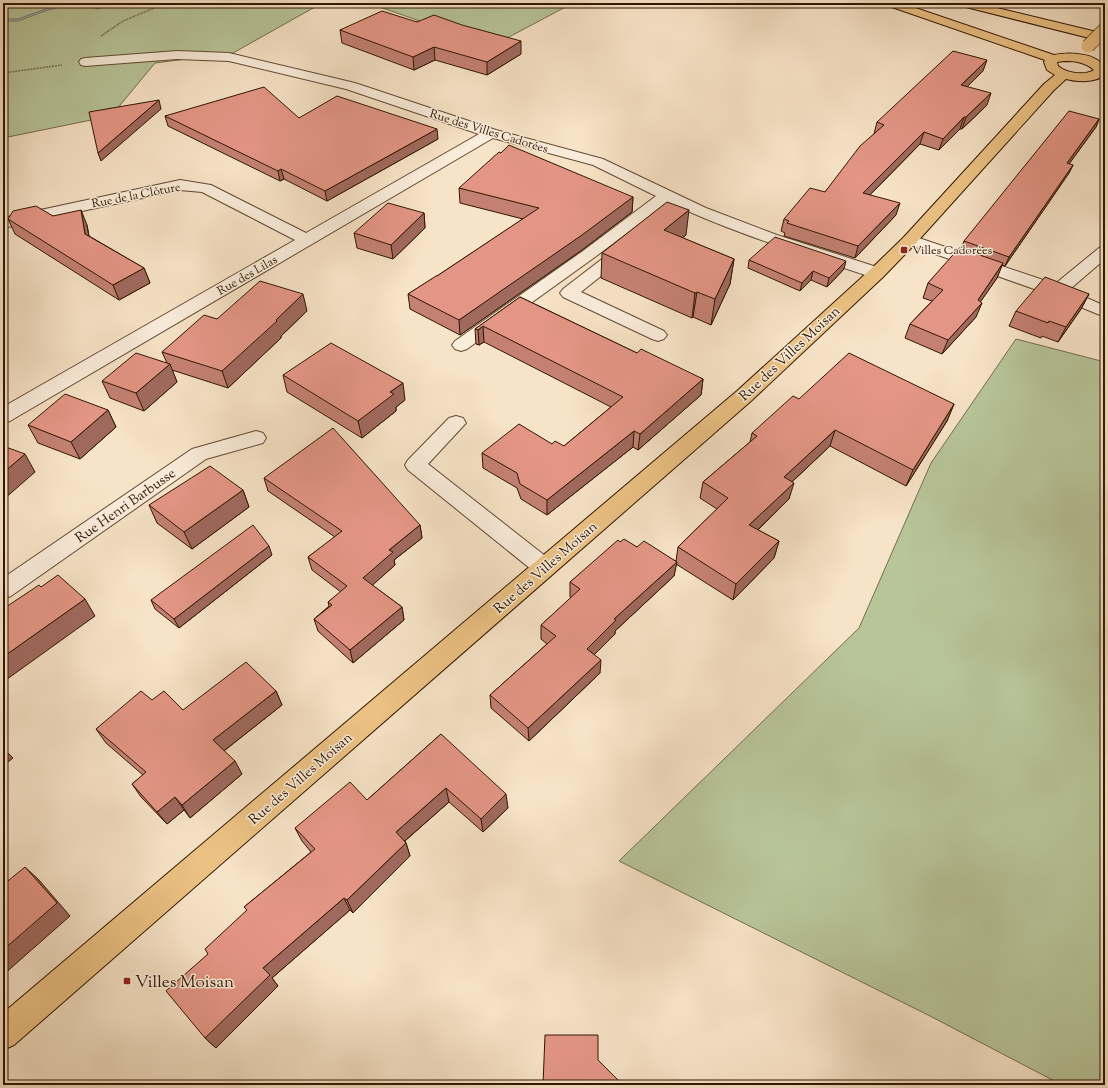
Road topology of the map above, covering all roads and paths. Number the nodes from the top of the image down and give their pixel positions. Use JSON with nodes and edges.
{"nodes":[{"id":1,"x":166,"y":3,"type":"edge"},
{"id":2,"x":890,"y":3,"type":"edge"},
{"id":3,"x":962,"y":3,"type":"edge"},
{"id":4,"x":1092,"y":22,"type":"dead end"},
{"id":5,"x":1105,"y":25,"type":"edge"},
{"id":6,"x":1105,"y":29,"type":"edge"},
{"id":7,"x":99,"y":37,"type":"dead end"},
{"id":8,"x":1105,"y":38,"type":"edge"},
{"id":9,"x":1079,"y":58,"type":"junction"},
{"id":10,"x":1053,"y":59,"type":"junction"},
{"id":11,"x":85,"y":62,"type":"joint"},
{"id":12,"x":65,"y":63,"type":"dead end"},
{"id":13,"x":59,"y":66,"type":"junction"},
{"id":14,"x":3,"y":73,"type":"edge"},
{"id":15,"x":1064,"y":74,"type":"junction"},
{"id":16,"x":1100,"y":76,"type":"edge"},
{"id":17,"x":490,"y":133,"type":"junction"},
{"id":18,"x":667,"y":195,"type":"junction"},
{"id":19,"x":3,"y":223,"type":"edge"},
{"id":20,"x":307,"y":240,"type":"junction"},
{"id":21,"x":910,"y":240,"type":"junction"},
{"id":22,"x":635,"y":241,"type":"edge"},
{"id":23,"x":1105,"y":251,"type":"edge"},
{"id":24,"x":877,"y":273,"type":"junction"},
{"id":25,"x":1057,"y":291,"type":"junction"},
{"id":26,"x":1105,"y":312,"type":"edge"},
{"id":27,"x":658,"y":335,"type":"dead end"},
{"id":28,"x":461,"y":345,"type":"dead end"},
{"id":29,"x":3,"y":416,"type":"edge"},
{"id":30,"x":456,"y":423,"type":"dead end"},
{"id":31,"x":256,"y":438,"type":"dead end"},
{"id":32,"x":545,"y":568,"type":"junction"},
{"id":33,"x":3,"y":590,"type":"edge"},
{"id":34,"x":3,"y":1034,"type":"edge"}],
"edges":[{"from":1,"to":7,"type":"path"},
{"from":2,"to":10,"type":"main road"},
{"from":3,"to":8,"type":"main road"},
{"from":4,"to":5,"type":"main road"},
{"from":6,"to":9,"type":"main road","bridge":true},
{"from":9,"to":10,"type":"main road"},
{"from":9,"to":16,"type":"main road"},
{"from":10,"to":15,"type":"main road"},
{"from":11,"to":13,"type":"path"},
{"from":11,"to":17,"type":"street","name":"Rue des Villes Cadorées"},
{"from":12,"to":13,"type":"path"},
{"from":13,"to":14,"type":"path"},
{"from":15,"to":16,"type":"main road"},
{"from":15,"to":21,"type":"main road","name":"Rue des Villes Moisan"},
{"from":17,"to":18,"type":"street","name":"Rue des Villes Cadorées"},
{"from":17,"to":20,"type":"street","name":"Rue des Lilas"},
{"from":18,"to":24,"type":"street","name":"Rue des Villes Cadorées"},
{"from":18,"to":28,"type":"street"},
{"from":19,"to":20,"type":"street","name":"Rue de la Clôture"},
{"from":20,"to":29,"type":"street","name":"Rue des Lilas"},
{"from":21,"to":24,"type":"main road","name":"Rue des Villes Moisan"},
{"from":21,"to":25,"type":"street"},
{"from":22,"to":27,"type":"street"},
{"from":23,"to":25,"type":"street"},
{"from":24,"to":32,"type":"main road","name":"Rue des Villes Moisan"},
{"from":25,"to":26,"type":"street"},
{"from":30,"to":32,"type":"street"},
{"from":31,"to":33,"type":"street","name":"Rue Henri Barbusse"},
{"from":32,"to":34,"type":"main road","name":"Rue des Villes Moisan"}]}
